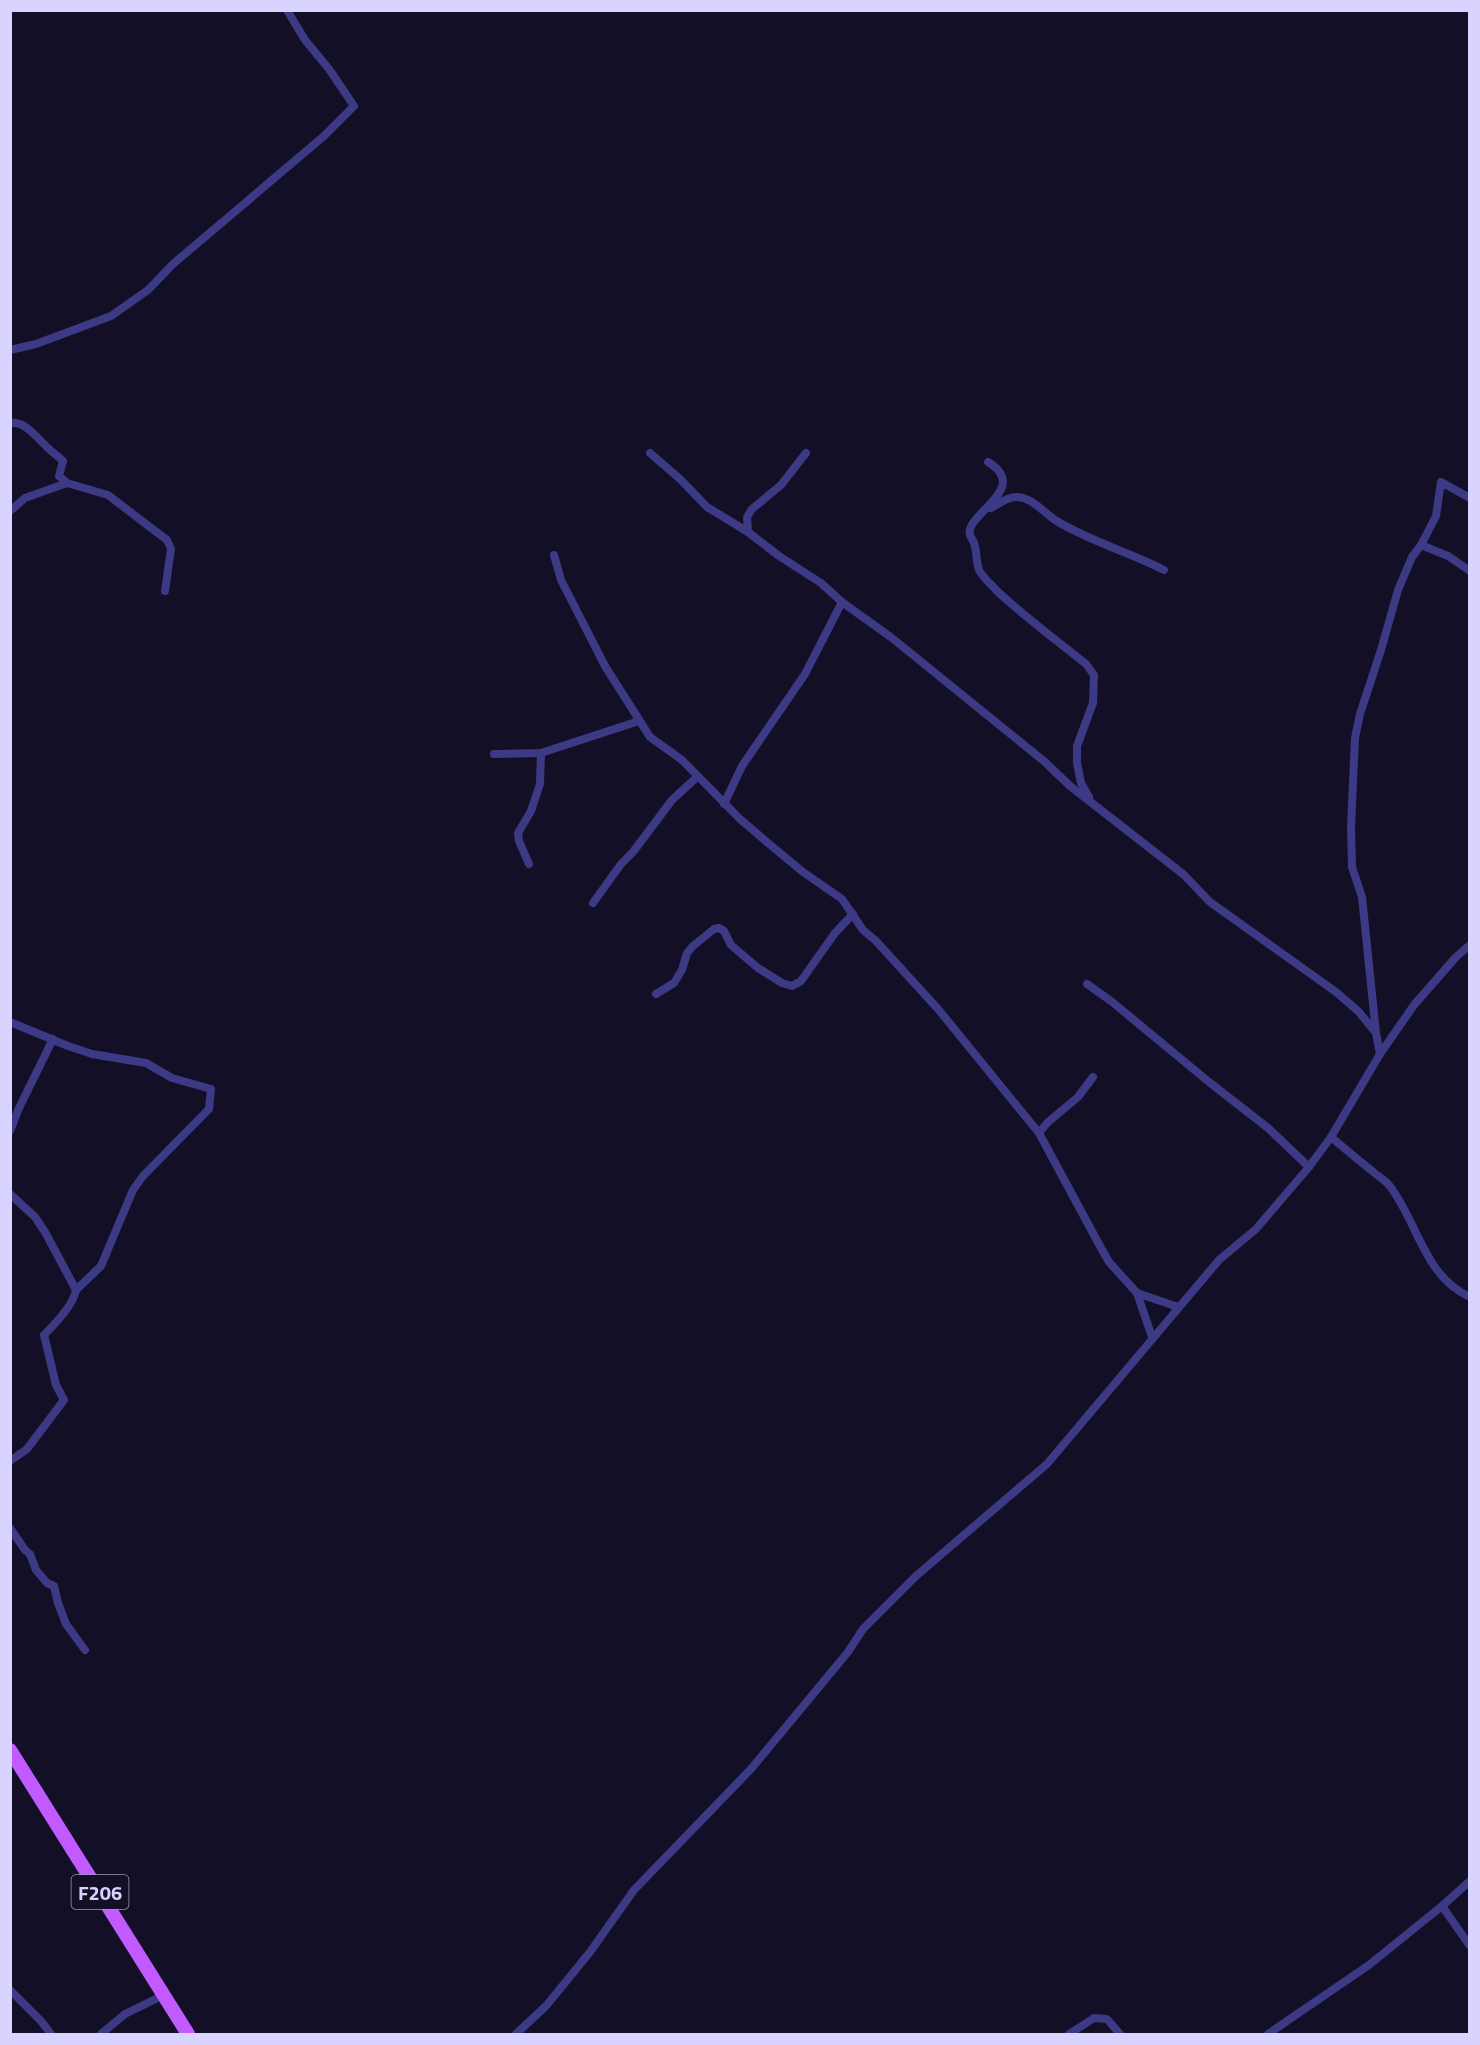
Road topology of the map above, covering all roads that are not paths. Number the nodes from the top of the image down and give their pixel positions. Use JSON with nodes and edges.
{"nodes":[{"id":1,"x":287,"y":10,"type":"edge"},
{"id":2,"x":10,"y":350,"type":"edge"},
{"id":3,"x":10,"y":423,"type":"edge"},
{"id":4,"x":650,"y":453,"type":"dead end"},
{"id":5,"x":806,"y":453,"type":"dead end"},
{"id":6,"x":988,"y":462,"type":"dead end"},
{"id":7,"x":67,"y":483,"type":"junction"},
{"id":8,"x":1470,"y":498,"type":"edge"},
{"id":9,"x":10,"y":511,"type":"edge"},
{"id":10,"x":983,"y":514,"type":"junction"},
{"id":11,"x":748,"y":532,"type":"junction"},
{"id":12,"x":1421,"y":545,"type":"junction"},
{"id":13,"x":554,"y":555,"type":"dead end"},
{"id":14,"x":1164,"y":570,"type":"dead end"},
{"id":15,"x":1470,"y":571,"type":"edge"},
{"id":16,"x":165,"y":591,"type":"dead end"},
{"id":17,"x":842,"y":602,"type":"junction"},
{"id":18,"x":639,"y":721,"type":"junction"},
{"id":19,"x":541,"y":753,"type":"junction"},
{"id":20,"x":494,"y":754,"type":"dead end"},
{"id":21,"x":697,"y":777,"type":"junction"},
{"id":22,"x":1090,"y":800,"type":"junction"},
{"id":23,"x":724,"y":804,"type":"junction"},
{"id":24,"x":529,"y":864,"type":"dead end"},
{"id":25,"x":593,"y":903,"type":"dead end"},
{"id":26,"x":853,"y":914,"type":"junction"},
{"id":27,"x":1470,"y":945,"type":"edge"},
{"id":28,"x":1087,"y":984,"type":"dead end"},
{"id":29,"x":656,"y":994,"type":"dead end"},
{"id":30,"x":10,"y":1022,"type":"edge"},
{"id":31,"x":1376,"y":1033,"type":"junction"},
{"id":32,"x":53,"y":1039,"type":"junction"},
{"id":33,"x":1380,"y":1054,"type":"junction"},
{"id":34,"x":1093,"y":1077,"type":"dead end"},
{"id":35,"x":10,"y":1131,"type":"edge"},
{"id":36,"x":1039,"y":1133,"type":"junction"},
{"id":37,"x":1331,"y":1137,"type":"junction"},
{"id":38,"x":1309,"y":1167,"type":"junction"},
{"id":39,"x":10,"y":1194,"type":"edge"},
{"id":40,"x":76,"y":1290,"type":"junction"},
{"id":41,"x":1137,"y":1293,"type":"junction"},
{"id":42,"x":1470,"y":1297,"type":"edge"},
{"id":43,"x":1178,"y":1307,"type":"junction"},
{"id":44,"x":1152,"y":1337,"type":"junction"},
{"id":45,"x":10,"y":1461,"type":"edge"},
{"id":46,"x":10,"y":1528,"type":"edge"},
{"id":47,"x":85,"y":1650,"type":"dead end"},
{"id":48,"x":10,"y":1750,"type":"edge"},
{"id":49,"x":1470,"y":1881,"type":"edge"},
{"id":50,"x":1442,"y":1906,"type":"junction"},
{"id":51,"x":1470,"y":1946,"type":"edge"},
{"id":52,"x":10,"y":1990,"type":"edge"},
{"id":53,"x":164,"y":1995,"type":"junction"},
{"id":54,"x":51,"y":2034,"type":"edge"},
{"id":55,"x":101,"y":2034,"type":"edge"},
{"id":56,"x":188,"y":2034,"type":"edge"},
{"id":57,"x":516,"y":2034,"type":"edge"},
{"id":58,"x":1069,"y":2034,"type":"edge"},
{"id":59,"x":1120,"y":2034,"type":"edge"},
{"id":60,"x":1268,"y":2034,"type":"edge"}],
"edges":[{"from":1,"to":2,"type":"street"},
{"from":3,"to":7,"type":"street"},
{"from":4,"to":11,"type":"street"},
{"from":5,"to":11,"type":"street"},
{"from":6,"to":10,"type":"street"},
{"from":7,"to":9,"type":"street"},
{"from":7,"to":16,"type":"street"},
{"from":8,"to":12,"type":"street"},
{"from":10,"to":14,"type":"street"},
{"from":10,"to":22,"type":"street"},
{"from":11,"to":17,"type":"street"},
{"from":12,"to":15,"type":"street"},
{"from":12,"to":31,"type":"street"},
{"from":13,"to":18,"type":"street"},
{"from":17,"to":22,"type":"street"},
{"from":17,"to":23,"type":"street"},
{"from":18,"to":19,"type":"street"},
{"from":18,"to":21,"type":"street"},
{"from":19,"to":20,"type":"street"},
{"from":19,"to":24,"type":"street"},
{"from":21,"to":23,"type":"street"},
{"from":21,"to":25,"type":"street"},
{"from":22,"to":31,"type":"street"},
{"from":23,"to":26,"type":"street"},
{"from":26,"to":29,"type":"street"},
{"from":26,"to":36,"type":"street"},
{"from":27,"to":33,"type":"street"},
{"from":28,"to":38,"type":"street"},
{"from":30,"to":32,"type":"street"},
{"from":31,"to":33,"type":"street"},
{"from":32,"to":35,"type":"street"},
{"from":32,"to":40,"type":"street"},
{"from":33,"to":37,"type":"street"},
{"from":34,"to":36,"type":"street"},
{"from":36,"to":41,"type":"street"},
{"from":37,"to":38,"type":"street"},
{"from":37,"to":42,"type":"street"},
{"from":38,"to":43,"type":"street"},
{"from":39,"to":40,"type":"street"},
{"from":40,"to":45,"type":"street"},
{"from":41,"to":43,"type":"street"},
{"from":41,"to":44,"type":"street"},
{"from":43,"to":44,"type":"street"},
{"from":44,"to":57,"type":"street"},
{"from":46,"to":47,"type":"street"},
{"from":48,"to":53,"type":"main road","number":"F206"},
{"from":49,"to":50,"type":"street"},
{"from":50,"to":51,"type":"street"},
{"from":50,"to":60,"type":"street"},
{"from":52,"to":54,"type":"street"},
{"from":53,"to":55,"type":"street"},
{"from":53,"to":56,"type":"main road","number":"F206"},
{"from":58,"to":59,"type":"street"}]}
